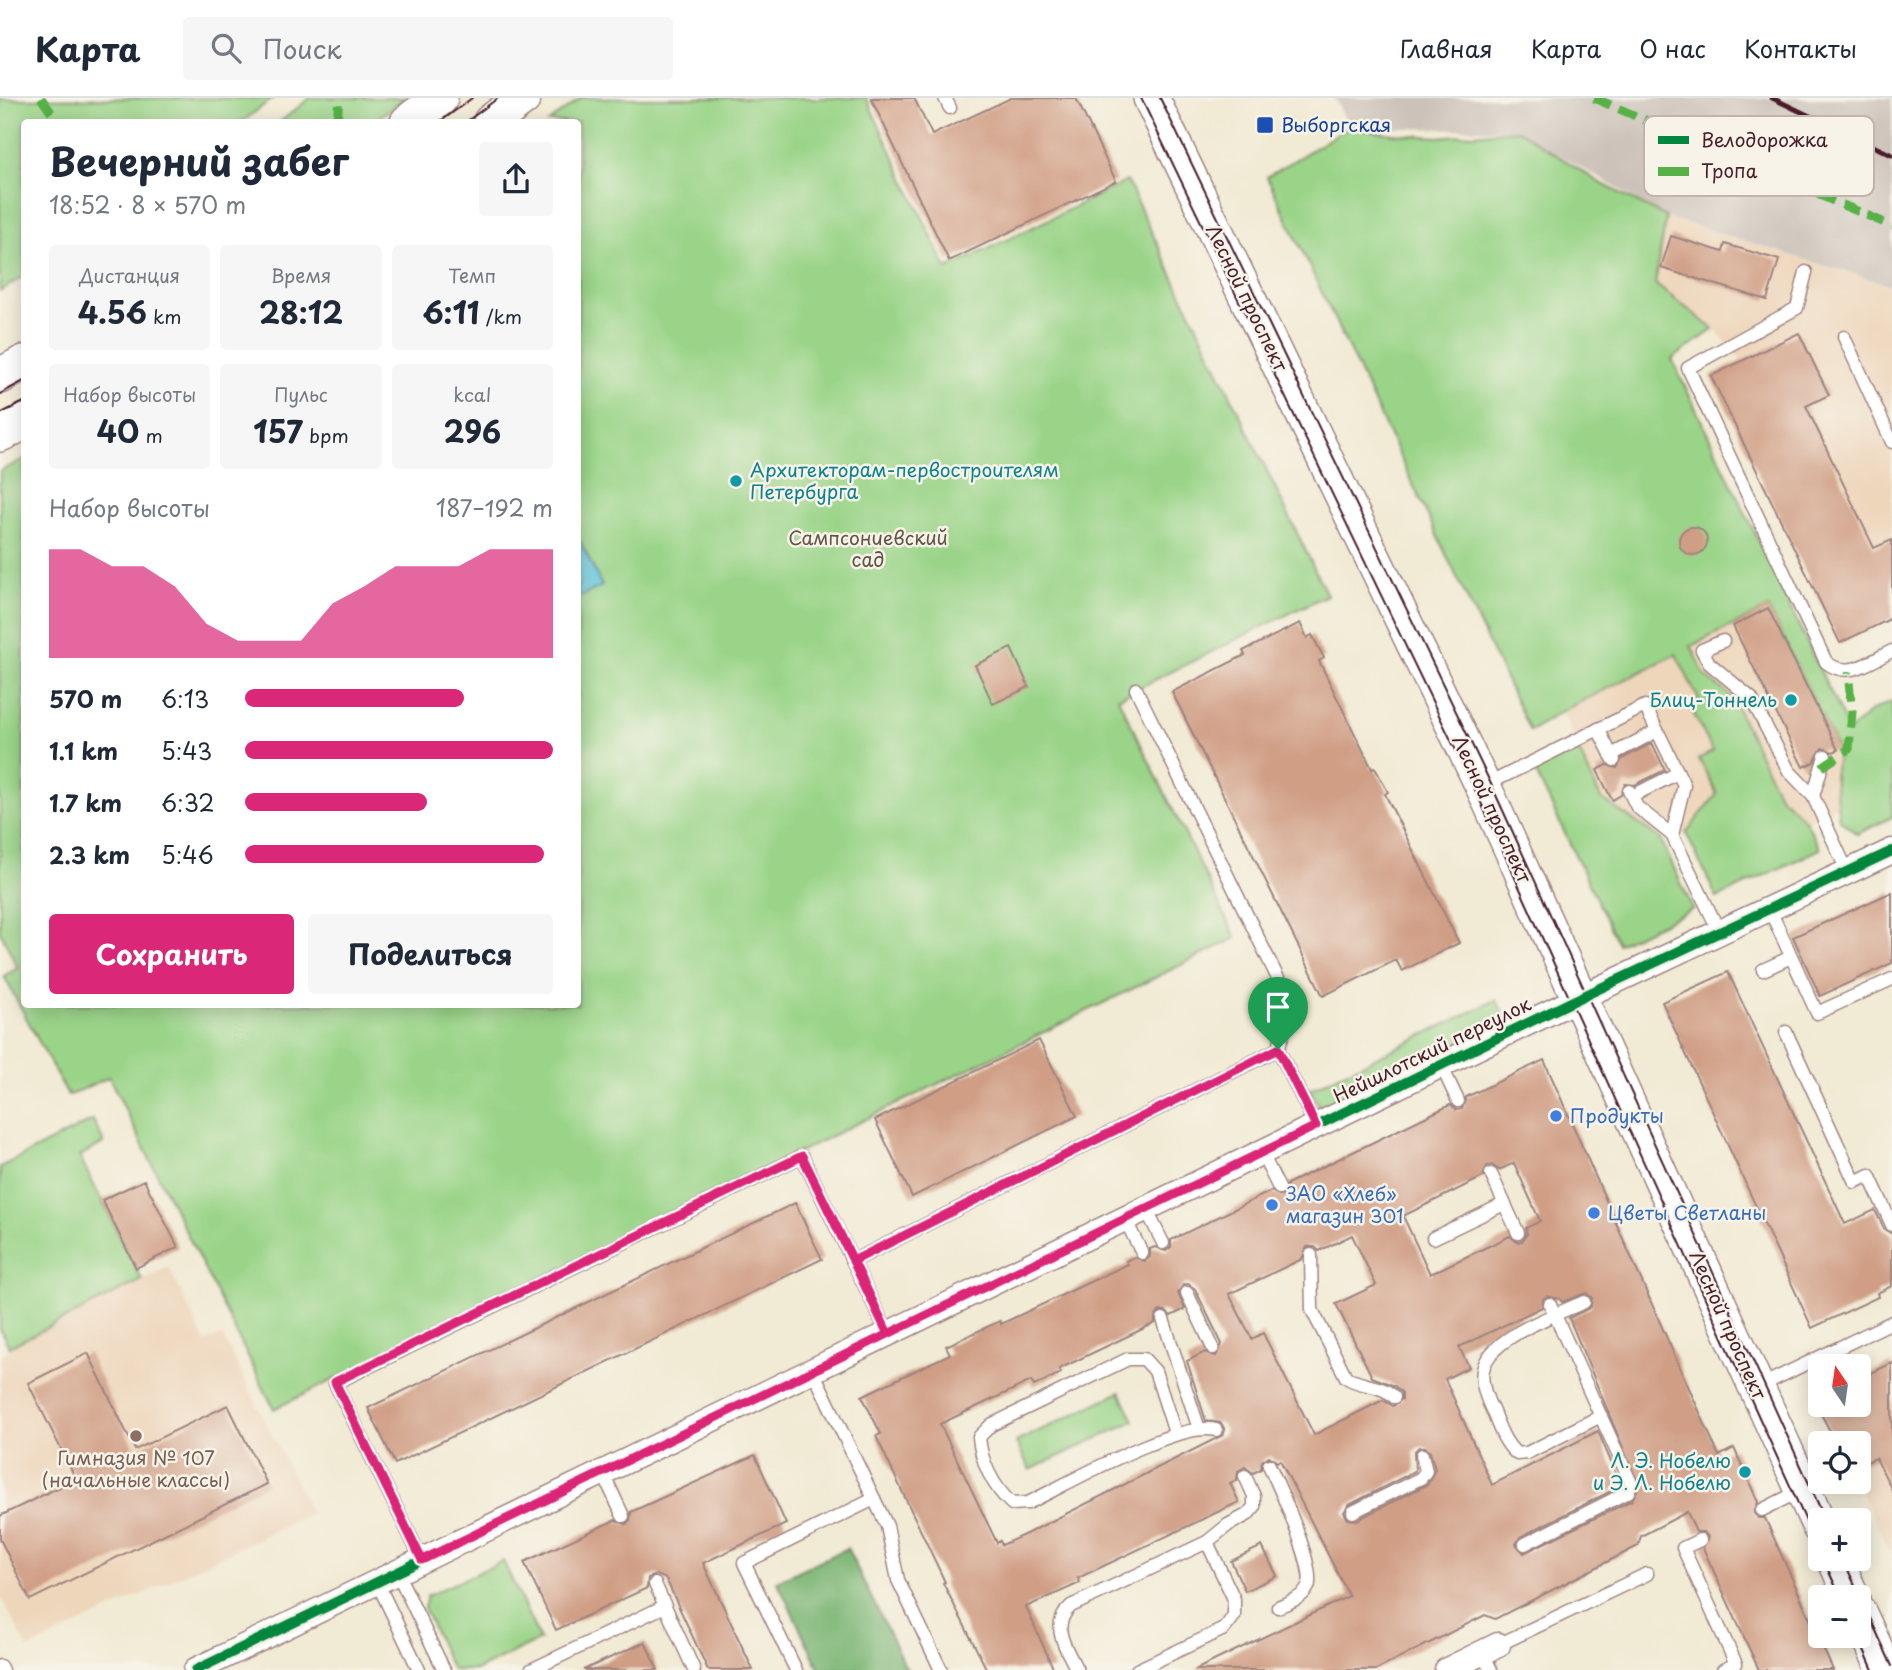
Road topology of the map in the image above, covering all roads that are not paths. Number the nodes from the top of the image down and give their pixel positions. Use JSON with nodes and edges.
{"nodes":[{"id":1,"x":440,"y":98,"type":"edge"},
{"id":2,"x":523,"y":98,"type":"edge"},
{"id":3,"x":1151,"y":98,"type":"edge"},
{"id":4,"x":412,"y":119,"type":"edge"},
{"id":5,"x":495,"y":119,"type":"edge"},
{"id":6,"x":1806,"y":272,"type":"dead end"},
{"id":7,"x":1844,"y":337,"type":"dead end"},
{"id":8,"x":21,"y":365,"type":"edge"},
{"id":9,"x":0,"y":376,"type":"edge"},
{"id":10,"x":21,"y":424,"type":"edge"},
{"id":11,"x":0,"y":434,"type":"edge"},
{"id":12,"x":1892,"y":442,"type":"edge"},
{"id":13,"x":1723,"y":640,"type":"dead end"},
{"id":14,"x":1892,"y":651,"type":"edge"},
{"id":15,"x":1136,"y":689,"type":"dead end"},
{"id":16,"x":1598,"y":729,"type":"junction"},
{"id":17,"x":1657,"y":731,"type":"junction"},
{"id":18,"x":1825,"y":756,"type":"dead end"},
{"id":19,"x":1678,"y":774,"type":"junction"},
{"id":20,"x":1483,"y":786,"type":"junction"},
{"id":21,"x":1813,"y":796,"type":"junction"},
{"id":22,"x":1672,"y":835,"type":"junction"},
{"id":23,"x":1892,"y":852,"type":"edge"},
{"id":24,"x":1848,"y":873,"type":"junction"},
{"id":25,"x":1770,"y":910,"type":"junction"},
{"id":26,"x":1720,"y":933,"type":"junction"},
{"id":27,"x":1791,"y":957,"type":"junction"},
{"id":28,"x":1763,"y":970,"type":"dead end"},
{"id":29,"x":1892,"y":979,"type":"edge"},
{"id":30,"x":1580,"y":999,"type":"junction"},
{"id":31,"x":1786,"y":1032,"type":"dead end"},
{"id":32,"x":1278,"y":1049,"type":"junction"},
{"id":33,"x":1441,"y":1065,"type":"junction"},
{"id":34,"x":1458,"y":1101,"type":"dead end"},
{"id":35,"x":1316,"y":1126,"type":"junction"},
{"id":36,"x":1261,"y":1152,"type":"junction"},
{"id":37,"x":1491,"y":1174,"type":"dead end"},
{"id":38,"x":1279,"y":1188,"type":"dead end"},
{"id":39,"x":1504,"y":1204,"type":"junction"},
{"id":40,"x":1136,"y":1214,"type":"junction"},
{"id":41,"x":1892,"y":1225,"type":"edge"},
{"id":42,"x":1517,"y":1233,"type":"dead end"},
{"id":43,"x":1433,"y":1238,"type":"dead end"},
{"id":44,"x":1163,"y":1243,"type":"dead end"},
{"id":45,"x":1142,"y":1253,"type":"dead end"},
{"id":46,"x":1311,"y":1255,"type":"dead end"},
{"id":47,"x":853,"y":1261,"type":"junction"},
{"id":48,"x":1187,"y":1293,"type":"dead end"},
{"id":49,"x":1584,"y":1302,"type":"dead end"},
{"id":50,"x":1552,"y":1310,"type":"junction"},
{"id":51,"x":1163,"y":1320,"type":"dead end"},
{"id":52,"x":1892,"y":1322,"type":"edge"},
{"id":53,"x":888,"y":1334,"type":"junction"},
{"id":54,"x":1213,"y":1348,"type":"dead end"},
{"id":55,"x":813,"y":1371,"type":"junction"},
{"id":56,"x":1756,"y":1388,"type":"junction"},
{"id":57,"x":1394,"y":1396,"type":"dead end"},
{"id":58,"x":1601,"y":1416,"type":"junction"},
{"id":59,"x":1199,"y":1429,"type":"junction"},
{"id":60,"x":1216,"y":1430,"type":"dead end"},
{"id":61,"x":1175,"y":1433,"type":"junction"},
{"id":62,"x":1422,"y":1455,"type":"dead end"},
{"id":63,"x":1269,"y":1465,"type":"dead end"},
{"id":64,"x":603,"y":1472,"type":"junction"},
{"id":65,"x":1245,"y":1476,"type":"dead end"},
{"id":66,"x":1802,"y":1490,"type":"junction"},
{"id":67,"x":874,"y":1500,"type":"junction"},
{"id":68,"x":1811,"y":1508,"type":"edge"},
{"id":69,"x":1762,"y":1510,"type":"dead end"},
{"id":70,"x":1353,"y":1512,"type":"dead end"},
{"id":71,"x":623,"y":1516,"type":"dead end"},
{"id":72,"x":1700,"y":1540,"type":"dead end"},
{"id":73,"x":1207,"y":1542,"type":"junction"},
{"id":74,"x":1525,"y":1544,"type":"dead end"},
{"id":75,"x":422,"y":1560,"type":"junction"},
{"id":76,"x":1647,"y":1574,"type":"dead end"},
{"id":77,"x":387,"y":1577,"type":"junction"},
{"id":78,"x":655,"y":1584,"type":"dead end"},
{"id":79,"x":665,"y":1606,"type":"junction"},
{"id":80,"x":1278,"y":1607,"type":"dead end"},
{"id":81,"x":1871,"y":1640,"type":"edge"},
{"id":82,"x":1491,"y":1656,"type":"edge"},
{"id":83,"x":196,"y":1670,"type":"edge"},
{"id":84,"x":419,"y":1670,"type":"edge"},
{"id":85,"x":444,"y":1670,"type":"edge"},
{"id":86,"x":531,"y":1670,"type":"edge"},
{"id":87,"x":694,"y":1670,"type":"edge"},
{"id":88,"x":796,"y":1670,"type":"edge"},
{"id":89,"x":941,"y":1670,"type":"edge"},
{"id":90,"x":1077,"y":1670,"type":"edge"},
{"id":91,"x":1137,"y":1670,"type":"edge"},
{"id":92,"x":1447,"y":1670,"type":"edge"},
{"id":93,"x":1723,"y":1670,"type":"edge"},
{"id":94,"x":1885,"y":1670,"type":"edge"}],
"edges":[{"from":1,"to":4,"type":"main road"},
{"from":2,"to":5,"type":"main road"},
{"from":3,"to":20,"type":"main road","name":"Лесной проспект"},
{"from":6,"to":14,"type":"lane"},
{"from":7,"to":12,"type":"lane"},
{"from":8,"to":9,"type":"main road"},
{"from":10,"to":11,"type":"main road"},
{"from":13,"to":21,"type":"lane"},
{"from":15,"to":32,"type":"lane"},
{"from":16,"to":17,"type":"lane"},
{"from":16,"to":17,"type":"lane"},
{"from":16,"to":20,"type":"lane"},
{"from":17,"to":19,"type":"lane"},
{"from":18,"to":21,"type":"lane"},
{"from":19,"to":22,"type":"lane"},
{"from":19,"to":22,"type":"lane"},
{"from":20,"to":30,"type":"main road","name":"Лесной проспект"},
{"from":21,"to":24,"type":"lane"},
{"from":22,"to":26,"type":"lane"},
{"from":23,"to":24,"type":"street","name":"Нейшлотский переулок"},
{"from":24,"to":25,"type":"street","name":"Нейшлотский переулок"},
{"from":25,"to":26,"type":"street","name":"Нейшлотский переулок"},
{"from":25,"to":27,"type":"lane"},
{"from":26,"to":30,"type":"street","name":"Нейшлотский переулок"},
{"from":27,"to":28,"type":"lane"},
{"from":27,"to":29,"type":"lane"},
{"from":30,"to":33,"type":"street","name":"Нейшлотский переулок"},
{"from":30,"to":56,"type":"main road","name":"Лесной проспект"},
{"from":31,"to":41,"type":"lane"},
{"from":32,"to":35,"type":"lane"},
{"from":32,"to":47,"type":"lane"},
{"from":33,"to":34,"type":"lane"},
{"from":33,"to":35,"type":"street","name":"Нейшлотский переулок"},
{"from":35,"to":36,"type":"street","name":"Нейшлотский переулок"},
{"from":36,"to":38,"type":"lane"},
{"from":36,"to":40,"type":"street","name":"Нейшлотский переулок"},
{"from":37,"to":39,"type":"lane"},
{"from":39,"to":42,"type":"lane"},
{"from":39,"to":43,"type":"lane"},
{"from":40,"to":44,"type":"lane"},
{"from":40,"to":45,"type":"lane"},
{"from":40,"to":53,"type":"street","name":"Нейшлотский переулок"},
{"from":46,"to":57,"type":"lane"},
{"from":47,"to":53,"type":"lane"},
{"from":47,"to":75,"type":"lane"},
{"from":48,"to":54,"type":"lane"},
{"from":49,"to":50,"type":"lane"},
{"from":50,"to":58,"type":"lane"},
{"from":50,"to":58,"type":"lane"},
{"from":51,"to":59,"type":"lane"},
{"from":52,"to":56,"type":"lane"},
{"from":53,"to":55,"type":"street","name":"Нейшлотский переулок"},
{"from":55,"to":64,"type":"street","name":"Нейшлотский переулок"},
{"from":55,"to":67,"type":"lane"},
{"from":56,"to":66,"type":"main road","name":"Лесной проспект"},
{"from":58,"to":74,"type":"lane"},
{"from":59,"to":60,"type":"lane"},
{"from":59,"to":61,"type":"lane"},
{"from":61,"to":61,"type":"lane"},
{"from":62,"to":70,"type":"lane"},
{"from":63,"to":80,"type":"lane"},
{"from":64,"to":71,"type":"lane"},
{"from":64,"to":75,"type":"street","name":"Нейшлотский переулок"},
{"from":65,"to":73,"type":"lane"},
{"from":66,"to":68,"type":"main road","name":"Лесной проспект"},
{"from":66,"to":69,"type":"lane"},
{"from":67,"to":88,"type":"lane"},
{"from":67,"to":89,"type":"lane"},
{"from":72,"to":93,"type":"lane"},
{"from":73,"to":90,"type":"lane"},
{"from":73,"to":91,"type":"lane"},
{"from":75,"to":77,"type":"street","name":"Нейшлотский переулок"},
{"from":76,"to":82,"type":"lane"},
{"from":77,"to":83,"type":"street","name":"Нейшлотский переулок"},
{"from":77,"to":84,"type":"lane"},
{"from":77,"to":85,"type":"lane"},
{"from":78,"to":79,"type":"lane"},
{"from":79,"to":86,"type":"lane"},
{"from":79,"to":87,"type":"lane"},
{"from":81,"to":94,"type":"main road"},
{"from":82,"to":92,"type":"street"}]}
